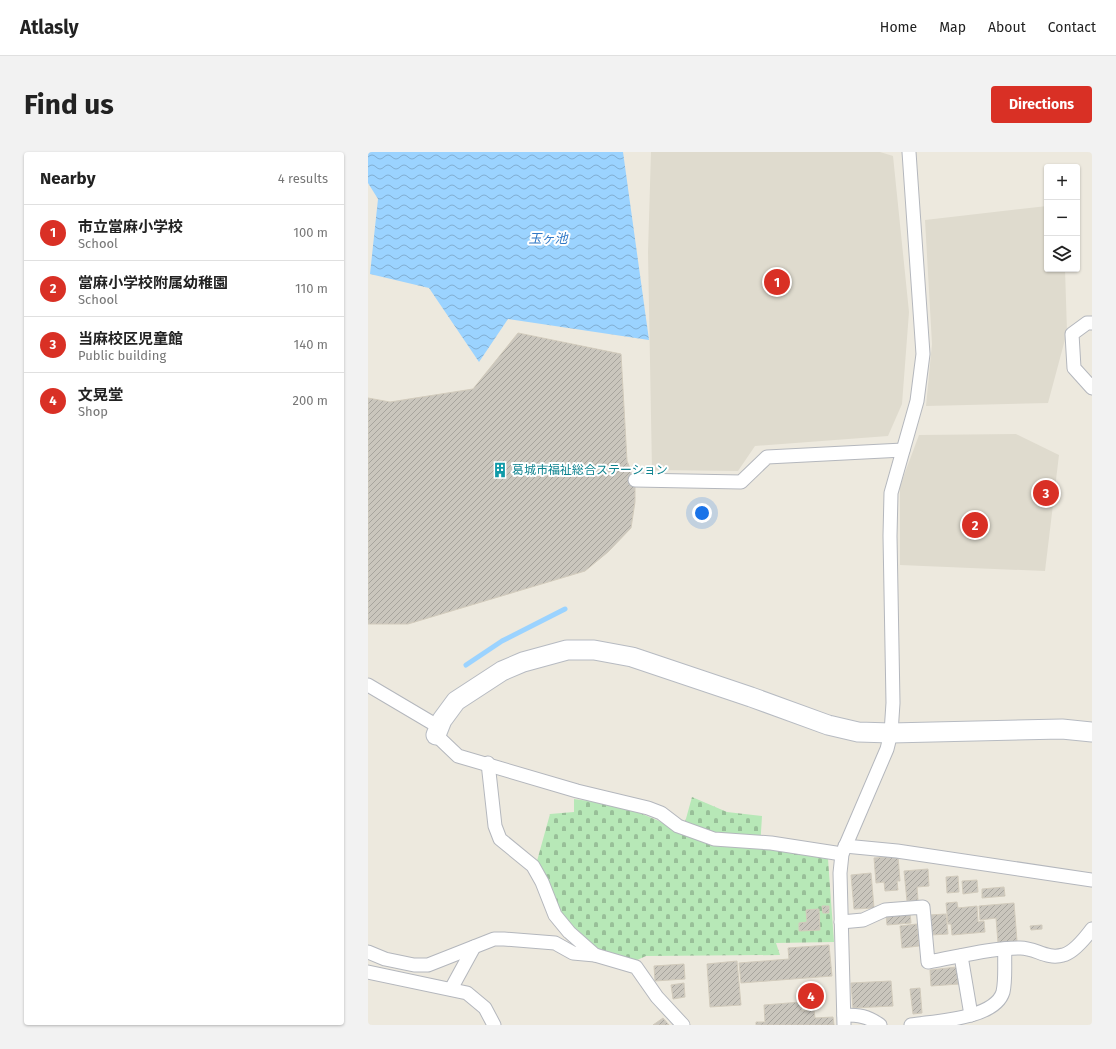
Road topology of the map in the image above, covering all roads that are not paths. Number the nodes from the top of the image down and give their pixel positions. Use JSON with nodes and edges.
{"nodes":[{"id":1,"x":909,"y":152,"type":"edge"},
{"id":2,"x":1092,"y":323,"type":"edge"},
{"id":3,"x":1092,"y":388,"type":"edge"},
{"id":4,"x":903,"y":450,"type":"junction"},
{"id":5,"x":635,"y":480,"type":"dead end"},
{"id":6,"x":368,"y":685,"type":"edge"},
{"id":7,"x":438,"y":731,"type":"junction"},
{"id":8,"x":1092,"y":732,"type":"edge"},
{"id":9,"x":891,"y":733,"type":"junction"},
{"id":10,"x":488,"y":764,"type":"junction"},
{"id":11,"x":843,"y":850,"type":"junction"},
{"id":12,"x":1092,"y":880,"type":"edge"},
{"id":13,"x":841,"y":922,"type":"junction"},
{"id":14,"x":1092,"y":929,"type":"edge"},
{"id":15,"x":474,"y":947,"type":"junction"},
{"id":16,"x":1005,"y":949,"type":"junction"},
{"id":17,"x":368,"y":952,"type":"edge"},
{"id":18,"x":595,"y":955,"type":"junction"},
{"id":19,"x":961,"y":956,"type":"junction"},
{"id":20,"x":368,"y":972,"type":"edge"},
{"id":21,"x":450,"y":989,"type":"junction"},
{"id":22,"x":969,"y":1019,"type":"edge"},
{"id":23,"x":844,"y":1020,"type":"edge"},
{"id":24,"x":494,"y":1025,"type":"edge"},
{"id":25,"x":683,"y":1025,"type":"edge"},
{"id":26,"x":880,"y":1025,"type":"edge"},
{"id":27,"x":911,"y":1025,"type":"edge"}],
"edges":[{"from":1,"to":4,"type":"street"},
{"from":2,"to":3,"type":"street"},
{"from":4,"to":5,"type":"street"},
{"from":4,"to":9,"type":"street"},
{"from":6,"to":7,"type":"street"},
{"from":7,"to":9,"type":"street"},
{"from":7,"to":10,"type":"street"},
{"from":8,"to":9,"type":"street"},
{"from":9,"to":11,"type":"street"},
{"from":10,"to":11,"type":"street"},
{"from":10,"to":18,"type":"street"},
{"from":11,"to":12,"type":"street"},
{"from":11,"to":13,"type":"street"},
{"from":13,"to":19,"type":"street"},
{"from":13,"to":23,"type":"street"},
{"from":14,"to":16,"type":"street"},
{"from":15,"to":17,"type":"street"},
{"from":15,"to":18,"type":"street"},
{"from":15,"to":21,"type":"street"},
{"from":16,"to":19,"type":"street"},
{"from":16,"to":22,"type":"street"},
{"from":18,"to":25,"type":"street"},
{"from":19,"to":22,"type":"street"},
{"from":20,"to":21,"type":"street"},
{"from":21,"to":24,"type":"street"},
{"from":22,"to":27,"type":"street"},
{"from":23,"to":26,"type":"street"}]}
